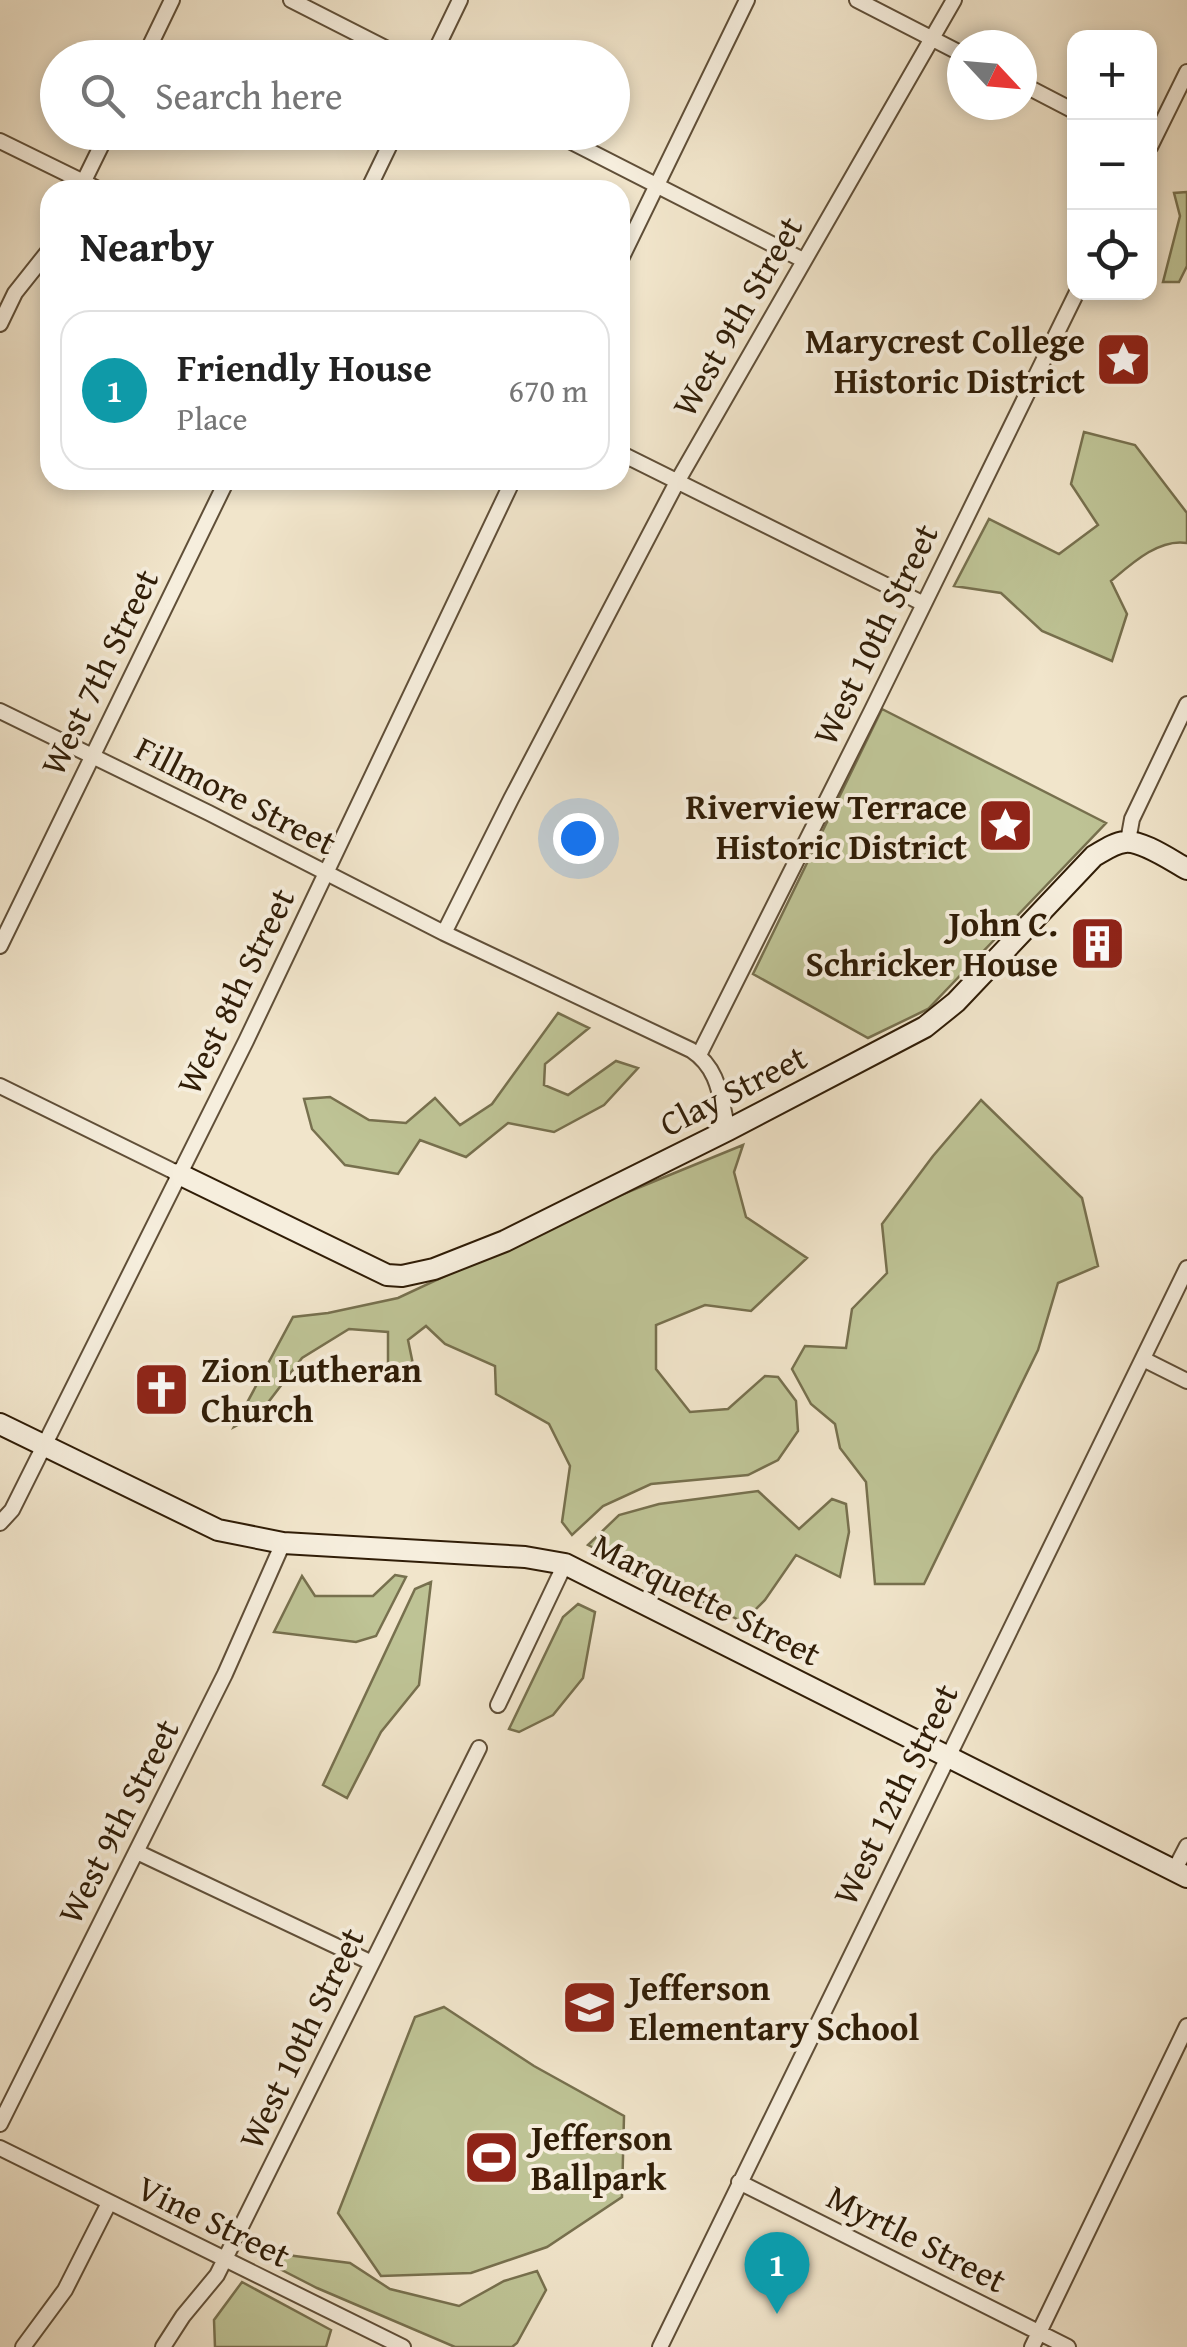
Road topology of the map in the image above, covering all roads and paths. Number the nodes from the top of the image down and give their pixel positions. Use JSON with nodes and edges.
{"nodes":[{"id":1,"x":172,"y":0,"type":"edge"},
{"id":2,"x":291,"y":0,"type":"edge"},
{"id":3,"x":460,"y":0,"type":"edge"},
{"id":4,"x":747,"y":0,"type":"edge"},
{"id":5,"x":857,"y":0,"type":"edge"},
{"id":6,"x":954,"y":0,"type":"edge"},
{"id":7,"x":931,"y":38,"type":"junction"},
{"id":8,"x":153,"y":40,"type":"edge"},
{"id":9,"x":370,"y":40,"type":"edge"},
{"id":10,"x":441,"y":40,"type":"edge"},
{"id":11,"x":947,"y":46,"type":"edge"},
{"id":12,"x":1187,"y":72,"type":"edge"},
{"id":13,"x":1037,"y":92,"type":"edge"},
{"id":14,"x":1067,"y":107,"type":"edge"},
{"id":15,"x":1157,"y":133,"type":"edge"},
{"id":16,"x":0,"y":141,"type":"edge"},
{"id":17,"x":99,"y":150,"type":"edge"},
{"id":18,"x":387,"y":150,"type":"edge"},
{"id":19,"x":587,"y":150,"type":"edge"},
{"id":20,"x":71,"y":180,"type":"edge"},
{"id":21,"x":85,"y":180,"type":"edge"},
{"id":22,"x":373,"y":180,"type":"edge"},
{"id":23,"x":657,"y":186,"type":"junction"},
{"id":24,"x":630,"y":240,"type":"edge"},
{"id":25,"x":803,"y":260,"type":"junction"},
{"id":26,"x":40,"y":261,"type":"edge"},
{"id":27,"x":1072,"y":300,"type":"edge"},
{"id":28,"x":0,"y":324,"type":"edge"},
{"id":29,"x":630,"y":459,"type":"edge"},
{"id":30,"x":677,"y":482,"type":"junction"},
{"id":31,"x":221,"y":490,"type":"edge"},
{"id":32,"x":509,"y":490,"type":"edge"},
{"id":33,"x":924,"y":604,"type":"junction"},
{"id":34,"x":1187,"y":704,"type":"edge"},
{"id":35,"x":0,"y":712,"type":"edge"},
{"id":36,"x":92,"y":755,"type":"junction"},
{"id":37,"x":1128,"y":841,"type":"junction"},
{"id":38,"x":1187,"y":870,"type":"edge"},
{"id":39,"x":326,"y":874,"type":"junction"},
{"id":40,"x":444,"y":933,"type":"junction"},
{"id":41,"x":0,"y":946,"type":"edge"},
{"id":42,"x":699,"y":1055,"type":"junction"},
{"id":43,"x":0,"y":1086,"type":"edge"},
{"id":44,"x":728,"y":1130,"type":"junction"},
{"id":45,"x":179,"y":1174,"type":"junction"},
{"id":46,"x":1187,"y":1268,"type":"edge"},
{"id":47,"x":1143,"y":1359,"type":"junction"},
{"id":48,"x":1187,"y":1380,"type":"edge"},
{"id":49,"x":0,"y":1424,"type":"edge"},
{"id":50,"x":45,"y":1446,"type":"junction"},
{"id":51,"x":0,"y":1523,"type":"edge"},
{"id":52,"x":283,"y":1543,"type":"junction"},
{"id":53,"x":565,"y":1564,"type":"junction"},
{"id":54,"x":498,"y":1704,"type":"dead end"},
{"id":55,"x":480,"y":1748,"type":"dead end"},
{"id":56,"x":947,"y":1756,"type":"junction"},
{"id":57,"x":1187,"y":1846,"type":"edge"},
{"id":58,"x":136,"y":1852,"type":"junction"},
{"id":59,"x":1181,"y":1874,"type":"edge"},
{"id":60,"x":372,"y":1963,"type":"junction"},
{"id":61,"x":1187,"y":2026,"type":"edge"},
{"id":62,"x":0,"y":2124,"type":"edge"},
{"id":63,"x":0,"y":2148,"type":"edge"},
{"id":64,"x":739,"y":2182,"type":"junction"},
{"id":65,"x":110,"y":2203,"type":"junction"},
{"id":66,"x":225,"y":2259,"type":"junction"},
{"id":67,"x":1036,"y":2340,"type":"edge"},
{"id":68,"x":23,"y":2347,"type":"edge"},
{"id":69,"x":164,"y":2347,"type":"edge"},
{"id":70,"x":403,"y":2347,"type":"edge"},
{"id":71,"x":660,"y":2347,"type":"edge"},
{"id":72,"x":1068,"y":2347,"type":"edge"}],
"edges":[{"from":1,"to":8,"type":"street"},
{"from":2,"to":9,"type":"street"},
{"from":3,"to":10,"type":"street"},
{"from":4,"to":23,"type":"street"},
{"from":5,"to":7,"type":"street"},
{"from":6,"to":7,"type":"street","name":"West 9th Street"},
{"from":7,"to":11,"type":"street"},
{"from":7,"to":25,"type":"street","name":"West 9th Street"},
{"from":12,"to":15,"type":"street"},
{"from":13,"to":14,"type":"street"},
{"from":16,"to":20,"type":"street"},
{"from":17,"to":21,"type":"street"},
{"from":18,"to":22,"type":"street"},
{"from":19,"to":23,"type":"street"},
{"from":23,"to":24,"type":"street"},
{"from":23,"to":25,"type":"street"},
{"from":25,"to":30,"type":"street","name":"West 9th Street"},
{"from":26,"to":28,"type":"street"},
{"from":27,"to":33,"type":"street","name":"West 10th Street"},
{"from":29,"to":30,"type":"street"},
{"from":30,"to":33,"type":"street"},
{"from":30,"to":40,"type":"street","name":"West 9th Street"},
{"from":31,"to":36,"type":"street","name":"West 7th Street"},
{"from":32,"to":39,"type":"street","name":"West 8th Street"},
{"from":33,"to":42,"type":"street","name":"West 10th Street"},
{"from":34,"to":37,"type":"street"},
{"from":35,"to":36,"type":"street","name":"Fillmore Street"},
{"from":36,"to":39,"type":"street","name":"Fillmore Street"},
{"from":36,"to":41,"type":"street","name":"West 7th Street"},
{"from":37,"to":38,"type":"street"},
{"from":37,"to":44,"type":"street","name":"Clay Street"},
{"from":39,"to":40,"type":"street","name":"Fillmore Street"},
{"from":39,"to":45,"type":"street","name":"West 8th Street"},
{"from":40,"to":42,"type":"street","name":"Fillmore Street"},
{"from":42,"to":44,"type":"street"},
{"from":43,"to":45,"type":"street"},
{"from":44,"to":45,"type":"street","name":"Clay Street"},
{"from":45,"to":50,"type":"street","name":"West 8th Street"},
{"from":46,"to":47,"type":"street","name":"West 12th Street"},
{"from":47,"to":48,"type":"street"},
{"from":47,"to":56,"type":"street","name":"West 12th Street"},
{"from":49,"to":50,"type":"street","name":"Marquette Street"},
{"from":50,"to":51,"type":"street","name":"West 8th Street"},
{"from":50,"to":52,"type":"street","name":"Marquette Street"},
{"from":52,"to":53,"type":"street","name":"Marquette Street"},
{"from":52,"to":58,"type":"street","name":"West 9th Street"},
{"from":53,"to":54,"type":"street"},
{"from":53,"to":56,"type":"street","name":"Marquette Street"},
{"from":55,"to":60,"type":"street","name":"West 10th Street"},
{"from":56,"to":59,"type":"street","name":"Marquette Street"},
{"from":56,"to":64,"type":"street","name":"West 12th Street"},
{"from":57,"to":59,"type":"street"},
{"from":58,"to":60,"type":"street"},
{"from":58,"to":62,"type":"street","name":"West 9th Street"},
{"from":60,"to":66,"type":"street","name":"West 10th Street"},
{"from":61,"to":67,"type":"street"},
{"from":63,"to":65,"type":"street","name":"Vine Street"},
{"from":64,"to":67,"type":"street","name":"Myrtle Street"},
{"from":64,"to":71,"type":"street","name":"West 12th Street"},
{"from":65,"to":66,"type":"street","name":"Vine Street"},
{"from":65,"to":68,"type":"street"},
{"from":66,"to":69,"type":"street","name":"West 10th Street"},
{"from":66,"to":70,"type":"street","name":"Vine Street"},
{"from":67,"to":72,"type":"street","name":"Myrtle Street"}]}
